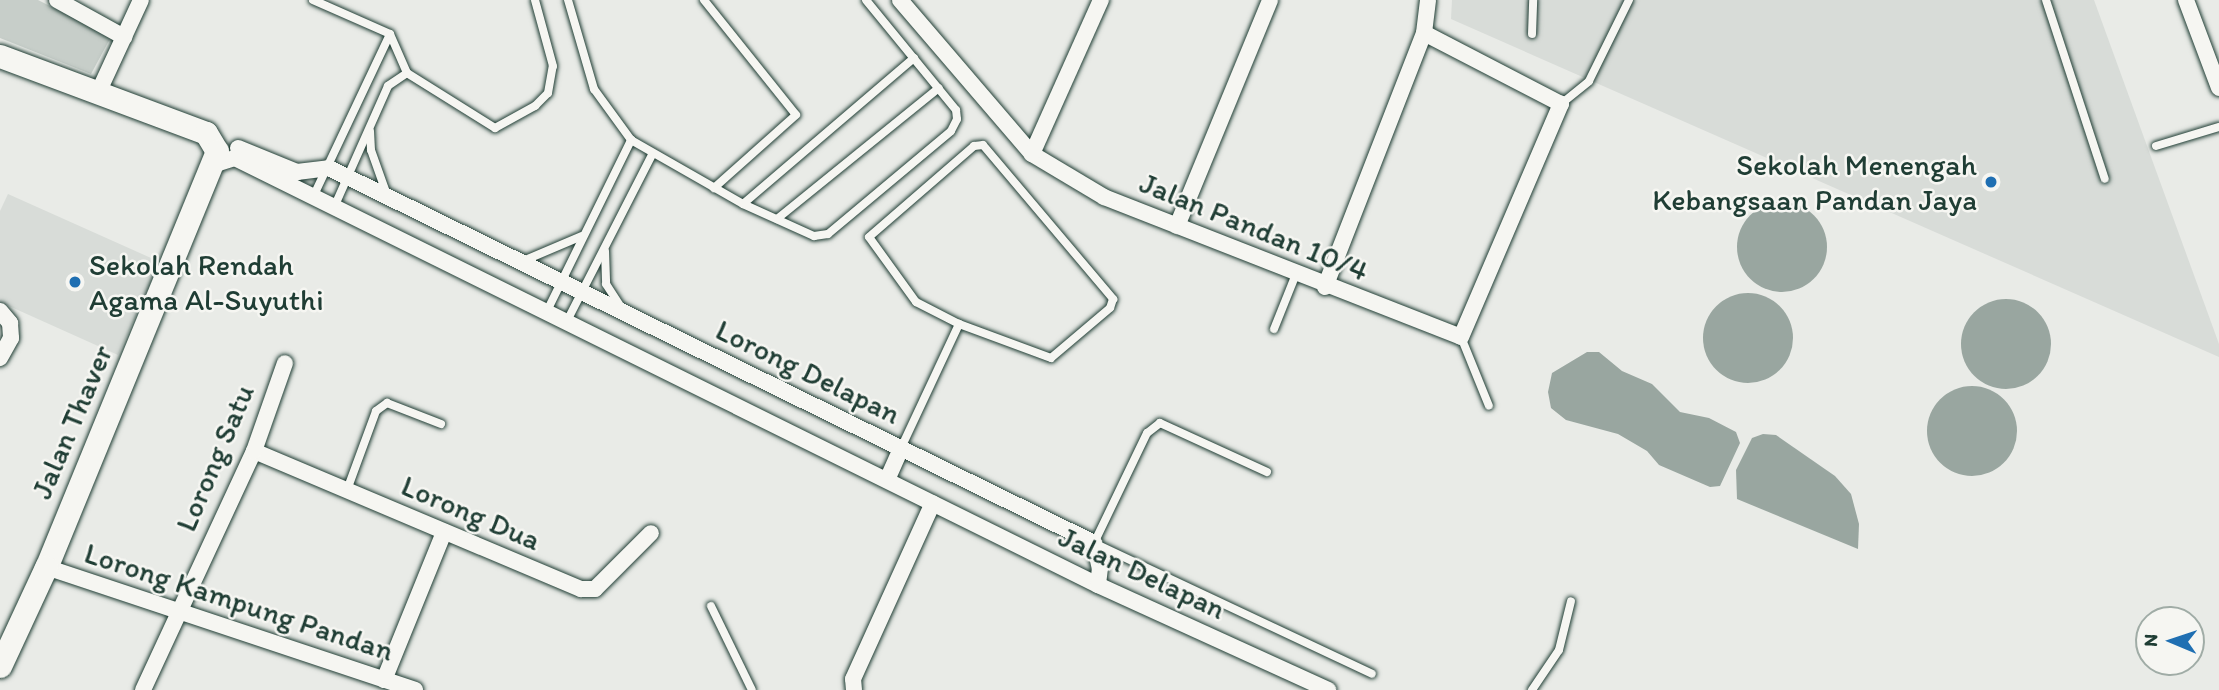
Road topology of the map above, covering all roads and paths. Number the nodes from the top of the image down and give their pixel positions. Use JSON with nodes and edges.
{"nodes":[{"id":1,"x":57,"y":0,"type":"edge"},
{"id":2,"x":141,"y":0,"type":"edge"},
{"id":3,"x":313,"y":0,"type":"edge"},
{"id":4,"x":534,"y":0,"type":"edge"},
{"id":5,"x":568,"y":0,"type":"edge"},
{"id":6,"x":704,"y":0,"type":"edge"},
{"id":7,"x":866,"y":0,"type":"edge"},
{"id":8,"x":1101,"y":0,"type":"edge"},
{"id":9,"x":1270,"y":0,"type":"edge"},
{"id":10,"x":1428,"y":0,"type":"edge"},
{"id":11,"x":1533,"y":0,"type":"edge"},
{"id":12,"x":1629,"y":0,"type":"edge"},
{"id":13,"x":2046,"y":0,"type":"edge"},
{"id":14,"x":2186,"y":0,"type":"edge"},
{"id":15,"x":910,"y":3,"type":"edge"},
{"id":16,"x":1424,"y":33,"type":"junction"},
{"id":17,"x":390,"y":34,"type":"junction"},
{"id":18,"x":1532,"y":34,"type":"dead end"},
{"id":19,"x":124,"y":37,"type":"junction"},
{"id":20,"x":0,"y":56,"type":"edge"},
{"id":21,"x":914,"y":58,"type":"junction"},
{"id":22,"x":407,"y":73,"type":"junction"},
{"id":23,"x":371,"y":77,"type":"junction"},
{"id":24,"x":388,"y":86,"type":"junction"},
{"id":25,"x":939,"y":88,"type":"junction"},
{"id":26,"x":2219,"y":89,"type":"edge"},
{"id":27,"x":98,"y":93,"type":"junction"},
{"id":28,"x":1561,"y":104,"type":"junction"},
{"id":29,"x":2219,"y":127,"type":"edge"},
{"id":30,"x":369,"y":128,"type":"junction"},
{"id":31,"x":631,"y":140,"type":"junction"},
{"id":32,"x":2156,"y":146,"type":"dead end"},
{"id":33,"x":1032,"y":154,"type":"junction"},
{"id":34,"x":652,"y":155,"type":"junction"},
{"id":35,"x":215,"y":158,"type":"junction"},
{"id":36,"x":328,"y":168,"type":"junction"},
{"id":37,"x":348,"y":178,"type":"junction"},
{"id":38,"x":2105,"y":179,"type":"dead end"},
{"id":39,"x":714,"y":188,"type":"junction"},
{"id":40,"x":314,"y":195,"type":"junction"},
{"id":41,"x":388,"y":197,"type":"junction"},
{"id":42,"x":743,"y":204,"type":"junction"},
{"id":43,"x":335,"y":205,"type":"junction"},
{"id":44,"x":777,"y":219,"type":"junction"},
{"id":45,"x":1177,"y":226,"type":"junction"},
{"id":46,"x":584,"y":235,"type":"junction"},
{"id":47,"x":606,"y":245,"type":"junction"},
{"id":48,"x":521,"y":262,"type":"junction"},
{"id":49,"x":1296,"y":274,"type":"junction"},
{"id":50,"x":561,"y":282,"type":"junction"},
{"id":51,"x":1325,"y":287,"type":"junction"},
{"id":52,"x":582,"y":292,"type":"junction"},
{"id":53,"x":547,"y":310,"type":"junction"},
{"id":54,"x":0,"y":311,"type":"edge"},
{"id":55,"x":625,"y":314,"type":"junction"},
{"id":56,"x":567,"y":321,"type":"junction"},
{"id":57,"x":960,"y":324,"type":"junction"},
{"id":58,"x":1274,"y":329,"type":"dead end"},
{"id":59,"x":1461,"y":337,"type":"junction"},
{"id":60,"x":0,"y":358,"type":"edge"},
{"id":61,"x":285,"y":363,"type":"dead end"},
{"id":62,"x":1489,"y":406,"type":"dead end"},
{"id":63,"x":441,"y":424,"type":"dead end"},
{"id":64,"x":901,"y":449,"type":"junction"},
{"id":65,"x":254,"y":451,"type":"junction"},
{"id":66,"x":1267,"y":471,"type":"dead end"},
{"id":67,"x":887,"y":480,"type":"junction"},
{"id":68,"x":346,"y":491,"type":"junction"},
{"id":69,"x":933,"y":503,"type":"junction"},
{"id":70,"x":444,"y":532,"type":"junction"},
{"id":71,"x":651,"y":533,"type":"dead end"},
{"id":72,"x":1094,"y":543,"type":"junction"},
{"id":73,"x":46,"y":567,"type":"junction"},
{"id":74,"x":1098,"y":585,"type":"junction"},
{"id":75,"x":1572,"y":601,"type":"dead end"},
{"id":76,"x":711,"y":606,"type":"dead end"},
{"id":77,"x":177,"y":609,"type":"junction"},
{"id":78,"x":0,"y":666,"type":"edge"},
{"id":79,"x":1371,"y":674,"type":"dead end"},
{"id":80,"x":384,"y":680,"type":"junction"},
{"id":81,"x":143,"y":690,"type":"edge"},
{"id":82,"x":415,"y":690,"type":"edge"},
{"id":83,"x":752,"y":690,"type":"edge"},
{"id":84,"x":854,"y":690,"type":"edge"},
{"id":85,"x":1328,"y":690,"type":"edge"},
{"id":86,"x":1532,"y":690,"type":"edge"}],
"edges":[{"from":1,"to":19,"type":"street"},
{"from":2,"to":19,"type":"street"},
{"from":3,"to":17,"type":"lane"},
{"from":4,"to":22,"type":"lane"},
{"from":5,"to":31,"type":"lane"},
{"from":6,"to":39,"type":"lane"},
{"from":7,"to":21,"type":"lane"},
{"from":8,"to":33,"type":"street"},
{"from":9,"to":45,"type":"street"},
{"from":10,"to":16,"type":"street"},
{"from":11,"to":18,"type":"lane"},
{"from":12,"to":28,"type":"lane"},
{"from":13,"to":38,"type":"lane"},
{"from":14,"to":26,"type":"street"},
{"from":15,"to":33,"type":"street","name":"Jalan Pandan 10/4"},
{"from":16,"to":28,"type":"street"},
{"from":16,"to":51,"type":"street"},
{"from":17,"to":22,"type":"lane"},
{"from":17,"to":23,"type":"lane"},
{"from":19,"to":27,"type":"street"},
{"from":20,"to":27,"type":"street"},
{"from":21,"to":25,"type":"lane"},
{"from":21,"to":42,"type":"lane"},
{"from":22,"to":24,"type":"lane"},
{"from":23,"to":24,"type":"lane"},
{"from":23,"to":36,"type":"lane"},
{"from":24,"to":30,"type":"lane"},
{"from":25,"to":44,"type":"lane"},
{"from":25,"to":44,"type":"lane"},
{"from":27,"to":35,"type":"street"},
{"from":28,"to":59,"type":"street"},
{"from":29,"to":32,"type":"lane"},
{"from":30,"to":37,"type":"lane"},
{"from":30,"to":41,"type":"lane"},
{"from":31,"to":34,"type":"lane"},
{"from":31,"to":46,"type":"lane"},
{"from":33,"to":45,"type":"street","name":"Jalan Pandan 10/4"},
{"from":34,"to":39,"type":"lane"},
{"from":34,"to":47,"type":"lane"},
{"from":35,"to":36,"type":"street","name":"Lorong Delapan"},
{"from":35,"to":40,"type":"street","name":"Lorong Delapan"},
{"from":35,"to":73,"type":"street","name":"Jalan Thaver"},
{"from":36,"to":37,"type":"street","name":"Lorong Delapan"},
{"from":36,"to":40,"type":"lane"},
{"from":37,"to":41,"type":"street","name":"Lorong Delapan"},
{"from":37,"to":43,"type":"lane"},
{"from":39,"to":42,"type":"lane"},
{"from":40,"to":43,"type":"street","name":"Lorong Delapan"},
{"from":41,"to":48,"type":"street","name":"Lorong Delapan"},
{"from":42,"to":44,"type":"lane"},
{"from":43,"to":53,"type":"street","name":"Lorong Delapan"},
{"from":45,"to":49,"type":"street","name":"Jalan Pandan 10/4"},
{"from":46,"to":48,"type":"lane"},
{"from":46,"to":50,"type":"lane"},
{"from":47,"to":52,"type":"lane"},
{"from":47,"to":55,"type":"lane"},
{"from":48,"to":50,"type":"street","name":"Lorong Delapan"},
{"from":49,"to":51,"type":"street","name":"Jalan Pandan 10/4"},
{"from":49,"to":58,"type":"lane"},
{"from":50,"to":52,"type":"street","name":"Lorong Delapan"},
{"from":50,"to":53,"type":"lane"},
{"from":51,"to":59,"type":"street","name":"Jalan Pandan 10/4"},
{"from":52,"to":55,"type":"street","name":"Lorong Delapan"},
{"from":52,"to":56,"type":"lane"},
{"from":53,"to":56,"type":"street","name":"Lorong Delapan"},
{"from":54,"to":60,"type":"street"},
{"from":55,"to":64,"type":"street","name":"Lorong Delapan"},
{"from":56,"to":67,"type":"street","name":"Lorong Delapan"},
{"from":57,"to":57,"type":"lane"},
{"from":57,"to":64,"type":"lane"},
{"from":59,"to":62,"type":"lane"},
{"from":61,"to":65,"type":"street","name":"Lorong Satu"},
{"from":63,"to":68,"type":"lane"},
{"from":64,"to":67,"type":"street"},
{"from":64,"to":72,"type":"street","name":"Lorong Delapan"},
{"from":65,"to":68,"type":"street","name":"Lorong Dua"},
{"from":65,"to":77,"type":"street","name":"Lorong Satu"},
{"from":66,"to":72,"type":"lane"},
{"from":67,"to":69,"type":"street","name":"Lorong Delapan"},
{"from":68,"to":70,"type":"street","name":"Lorong Dua"},
{"from":69,"to":74,"type":"street","name":"Jalan Delapan"},
{"from":69,"to":84,"type":"street"},
{"from":70,"to":71,"type":"street","name":"Lorong Dua"},
{"from":70,"to":80,"type":"street"},
{"from":72,"to":74,"type":"street"},
{"from":72,"to":79,"type":"lane","name":"Lorong Delapan"},
{"from":73,"to":77,"type":"street","name":"Lorong Kampung Pandan"},
{"from":73,"to":78,"type":"street","name":"Jalan Thaver"},
{"from":74,"to":85,"type":"street","name":"Jalan Delapan"},
{"from":75,"to":86,"type":"lane"},
{"from":76,"to":83,"type":"lane"},
{"from":77,"to":80,"type":"street","name":"Lorong Kampung Pandan"},
{"from":77,"to":81,"type":"street","name":"Lorong Satu"},
{"from":80,"to":82,"type":"street","name":"Lorong Kampung Pandan"}]}
